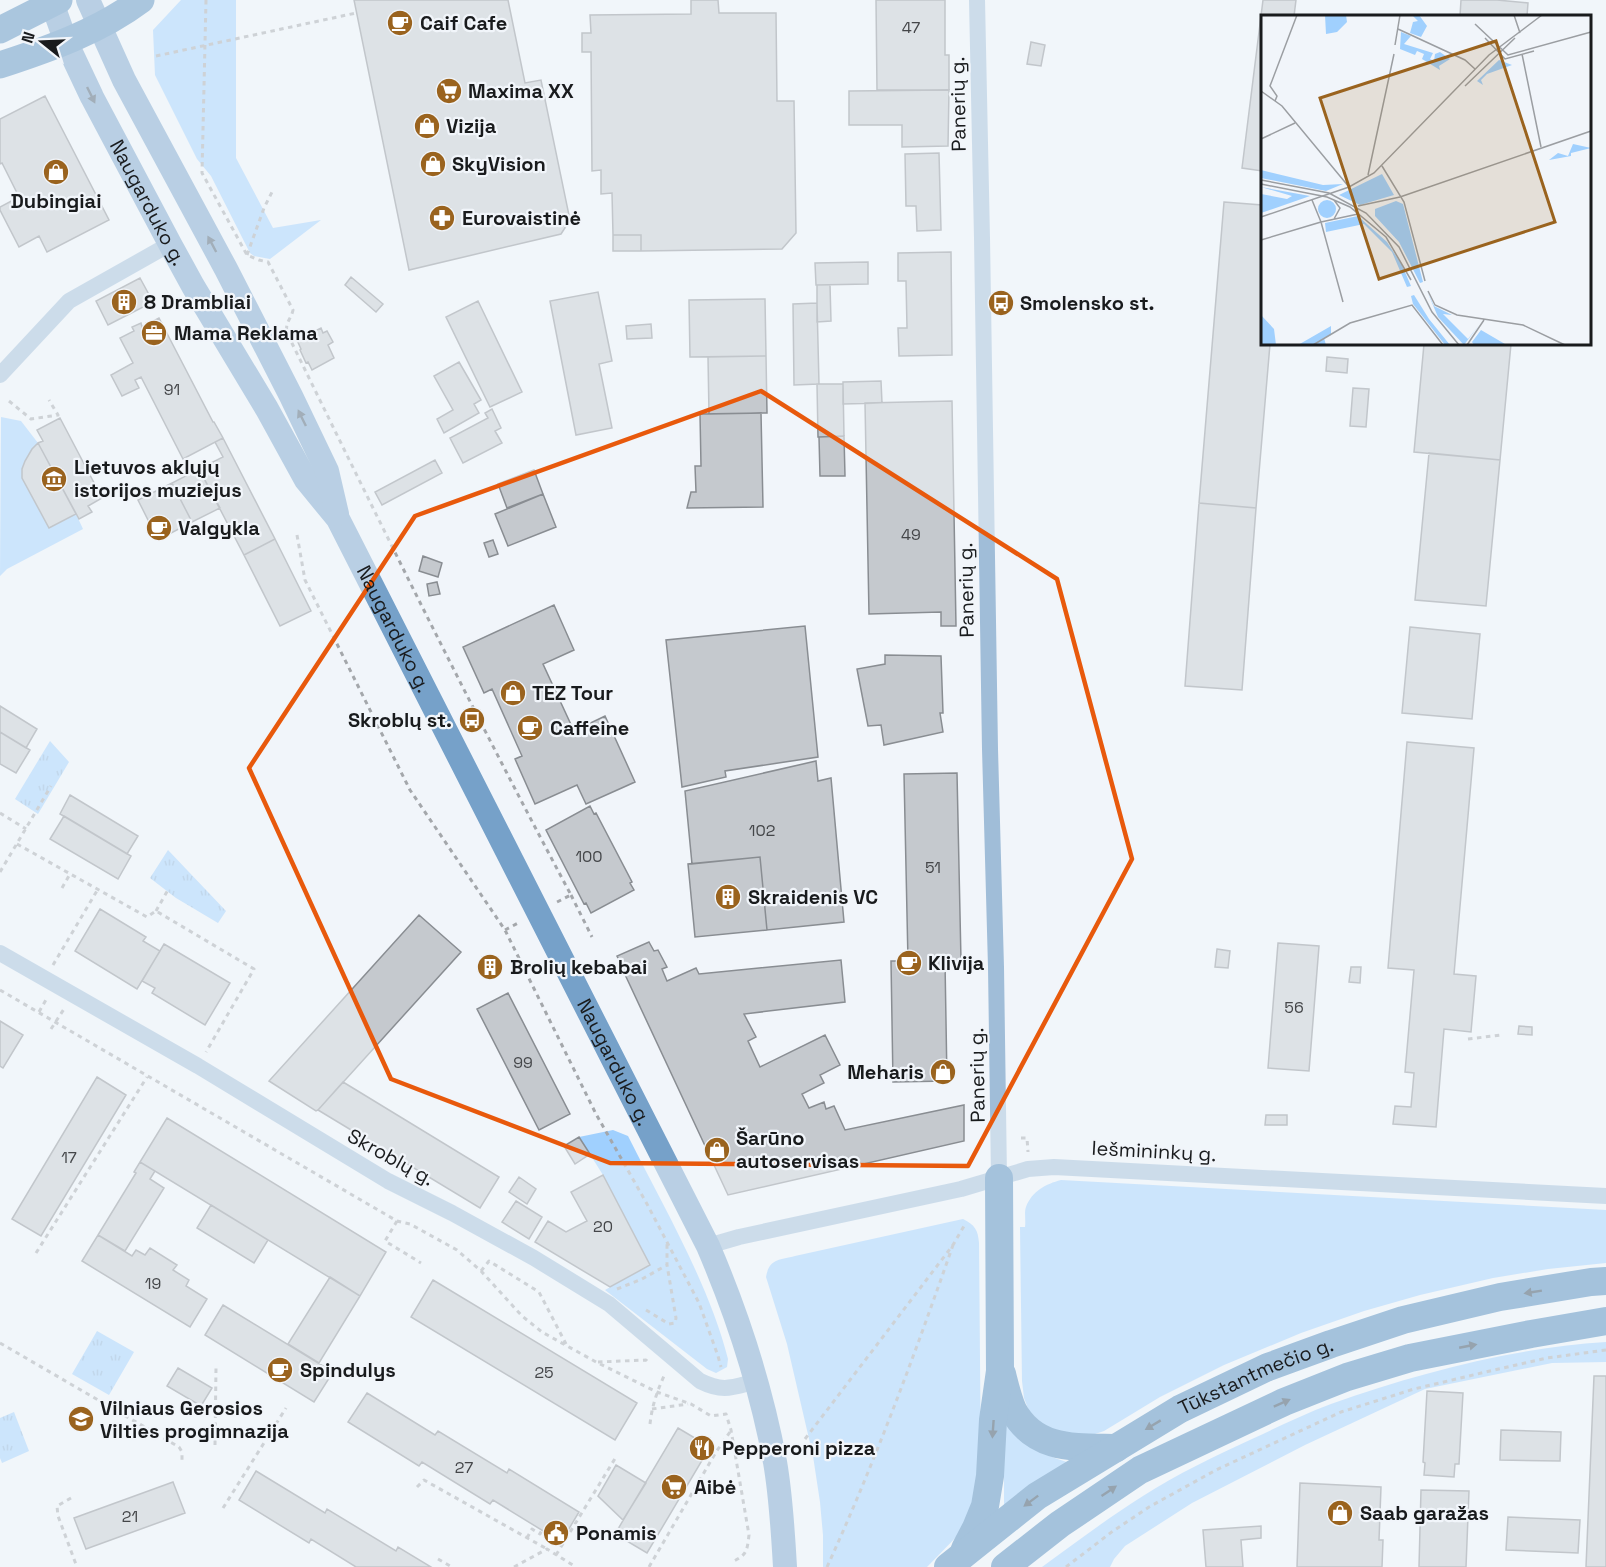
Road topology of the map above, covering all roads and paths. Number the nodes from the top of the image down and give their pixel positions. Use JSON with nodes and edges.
{"nodes":[{"id":1,"x":88,"y":0,"type":"edge"},
{"id":2,"x":141,"y":0,"type":"edge"},
{"id":3,"x":206,"y":0,"type":"edge"},
{"id":4,"x":977,"y":0,"type":"edge"},
{"id":5,"x":54,"y":1,"type":"edge"},
{"id":6,"x":356,"y":13,"type":"dead end"},
{"id":7,"x":99,"y":26,"type":"junction"},
{"id":8,"x":0,"y":30,"type":"edge"},
{"id":9,"x":66,"y":42,"type":"junction"},
{"id":10,"x":205,"y":44,"type":"junction"},
{"id":11,"x":156,"y":56,"type":"dead end"},
{"id":12,"x":0,"y":65,"type":"edge"},
{"id":13,"x":273,"y":190,"type":"dead end"},
{"id":14,"x":170,"y":244,"type":"junction"},
{"id":15,"x":247,"y":255,"type":"junction"},
{"id":16,"x":0,"y":375,"type":"edge"},
{"id":17,"x":49,"y":400,"type":"dead end"},
{"id":18,"x":9,"y":401,"type":"dead end"},
{"id":19,"x":338,"y":519,"type":"junction"},
{"id":20,"x":297,"y":535,"type":"dead end"},
{"id":21,"x":51,"y":786,"type":"dead end"},
{"id":22,"x":0,"y":813,"type":"edge"},
{"id":23,"x":26,"y":829,"type":"junction"},
{"id":24,"x":536,"y":829,"type":"dead end"},
{"id":25,"x":17,"y":844,"type":"junction"},
{"id":26,"x":0,"y":872,"type":"edge"},
{"id":27,"x":70,"y":874,"type":"junction"},
{"id":28,"x":62,"y":888,"type":"dead end"},
{"id":29,"x":169,"y":888,"type":"dead end"},
{"id":30,"x":98,"y":889,"type":"junction"},
{"id":31,"x":572,"y":895,"type":"dead end"},
{"id":32,"x":156,"y":911,"type":"junction"},
{"id":33,"x":592,"y":937,"type":"dead end"},
{"id":34,"x":0,"y":953,"type":"edge"},
{"id":35,"x":45,"y":979,"type":"junction"},
{"id":36,"x":0,"y":990,"type":"edge"},
{"id":37,"x":72,"y":995,"type":"junction"},
{"id":38,"x":56,"y":1022,"type":"junction"},
{"id":39,"x":51,"y":1029,"type":"dead end"},
{"id":40,"x":1501,"y":1035,"type":"dead end"},
{"id":41,"x":1468,"y":1038,"type":"dead end"},
{"id":42,"x":198,"y":1066,"type":"junction"},
{"id":43,"x":147,"y":1076,"type":"junction"},
{"id":44,"x":1021,"y":1138,"type":"dead end"},
{"id":45,"x":1028,"y":1157,"type":"dead end"},
{"id":46,"x":999,"y":1178,"type":"junction"},
{"id":47,"x":1606,"y":1196,"type":"edge"},
{"id":48,"x":397,"y":1221,"type":"junction"},
{"id":49,"x":964,"y":1226,"type":"dead end"},
{"id":50,"x":667,"y":1242,"type":"junction"},
{"id":51,"x":953,"y":1245,"type":"junction"},
{"id":52,"x":708,"y":1246,"type":"junction"},
{"id":53,"x":36,"y":1253,"type":"dead end"},
{"id":54,"x":421,"y":1263,"type":"dead end"},
{"id":55,"x":667,"y":1265,"type":"junction"},
{"id":56,"x":481,"y":1271,"type":"junction"},
{"id":57,"x":1606,"y":1281,"type":"edge"},
{"id":58,"x":622,"y":1296,"type":"dead end"},
{"id":59,"x":641,"y":1307,"type":"dead end"},
{"id":60,"x":1606,"y":1321,"type":"edge"},
{"id":61,"x":0,"y":1343,"type":"edge"},
{"id":62,"x":567,"y":1346,"type":"junction"},
{"id":63,"x":1606,"y":1350,"type":"edge"},
{"id":64,"x":596,"y":1362,"type":"junction"},
{"id":65,"x":216,"y":1366,"type":"dead end"},
{"id":66,"x":656,"y":1367,"type":"dead end"},
{"id":67,"x":720,"y":1367,"type":"dead end"},
{"id":68,"x":1000,"y":1371,"type":"junction"},
{"id":69,"x":665,"y":1374,"type":"dead end"},
{"id":70,"x":757,"y":1381,"type":"junction"},
{"id":71,"x":657,"y":1392,"type":"junction"},
{"id":72,"x":691,"y":1404,"type":"junction"},
{"id":73,"x":286,"y":1408,"type":"dead end"},
{"id":74,"x":652,"y":1409,"type":"junction"},
{"id":75,"x":650,"y":1424,"type":"dead end"},
{"id":76,"x":731,"y":1430,"type":"junction"},
{"id":77,"x":805,"y":1439,"type":"dead end"},
{"id":78,"x":215,"y":1445,"type":"dead end"},
{"id":79,"x":1116,"y":1448,"type":"junction"},
{"id":80,"x":616,"y":1456,"type":"dead end"},
{"id":81,"x":182,"y":1463,"type":"dead end"},
{"id":82,"x":417,"y":1487,"type":"dead end"},
{"id":83,"x":71,"y":1498,"type":"dead end"},
{"id":84,"x":223,"y":1508,"type":"dead end"},
{"id":85,"x":1060,"y":1524,"type":"junction"},
{"id":86,"x":542,"y":1530,"type":"dead end"},
{"id":87,"x":527,"y":1538,"type":"junction"},
{"id":88,"x":547,"y":1550,"type":"junction"},
{"id":89,"x":556,"y":1555,"type":"junction"},
{"id":90,"x":438,"y":1559,"type":"dead end"},
{"id":91,"x":955,"y":1561,"type":"edge"},
{"id":92,"x":732,"y":1562,"type":"dead end"},
{"id":93,"x":77,"y":1567,"type":"edge"},
{"id":94,"x":452,"y":1567,"type":"edge"},
{"id":95,"x":514,"y":1567,"type":"edge"},
{"id":96,"x":576,"y":1567,"type":"edge"},
{"id":97,"x":649,"y":1567,"type":"edge"},
{"id":98,"x":785,"y":1567,"type":"edge"},
{"id":99,"x":827,"y":1567,"type":"edge"},
{"id":100,"x":1005,"y":1567,"type":"edge"},
{"id":101,"x":1028,"y":1567,"type":"edge"},
{"id":102,"x":1066,"y":1567,"type":"edge"}],
"edges":[{"from":1,"to":7,"type":"main road","name":"Naugarduko g."},
{"from":2,"to":7,"type":"main road"},
{"from":3,"to":10,"type":"path"},
{"from":4,"to":46,"type":"street","name":"Panerių g."},
{"from":5,"to":8,"type":"main road"},
{"from":5,"to":9,"type":"main road","name":"Naugarduko g."},
{"from":6,"to":10,"type":"path"},
{"from":7,"to":9,"type":"main road"},
{"from":19,"to":7,"type":"main road","name":"Naugarduko g.","one_way":true},
{"from":9,"to":12,"type":"main road"},
{"from":9,"to":14,"type":"main road","name":"Naugarduko g.","one_way":true},
{"from":10,"to":11,"type":"path"},
{"from":10,"to":15,"type":"path"},
{"from":13,"to":15,"type":"path"},
{"from":14,"to":16,"type":"street"},
{"from":14,"to":19,"type":"main road","name":"Naugarduko g."},
{"from":15,"to":24,"type":"path"},
{"from":17,"to":18,"type":"path"},
{"from":19,"to":52,"type":"main road","name":"Naugarduko g."},
{"from":20,"to":50,"type":"path"},
{"from":21,"to":23,"type":"path"},
{"from":22,"to":23,"type":"path"},
{"from":23,"to":25,"type":"path"},
{"from":25,"to":26,"type":"path"},
{"from":25,"to":27,"type":"path"},
{"from":27,"to":28,"type":"path"},
{"from":27,"to":30,"type":"path"},
{"from":29,"to":32,"type":"path"},
{"from":30,"to":32,"type":"path"},
{"from":30,"to":35,"type":"path"},
{"from":31,"to":33,"type":"path"},
{"from":32,"to":42,"type":"path"},
{"from":34,"to":35,"type":"street","name":"Skroblų g."},
{"from":35,"to":37,"type":"street","name":"Skroblų g."},
{"from":36,"to":38,"type":"path"},
{"from":37,"to":38,"type":"path"},
{"from":37,"to":42,"type":"street","name":"Skroblų g."},
{"from":38,"to":39,"type":"path"},
{"from":38,"to":43,"type":"path"},
{"from":40,"to":41,"type":"path"},
{"from":42,"to":70,"type":"street","name":"Skroblų g."},
{"from":43,"to":48,"type":"path"},
{"from":43,"to":53,"type":"path"},
{"from":44,"to":45,"type":"path"},
{"from":46,"to":47,"type":"street","name":"Iešmininkų g."},
{"from":46,"to":52,"type":"street","name":"Iešmininkų g."},
{"from":46,"to":68,"type":"highway"},
{"from":48,"to":54,"type":"path"},
{"from":48,"to":56,"type":"path"},
{"from":49,"to":51,"type":"path"},
{"from":50,"to":55,"type":"path"},
{"from":50,"to":67,"type":"path"},
{"from":51,"to":77,"type":"path"},
{"from":51,"to":99,"type":"path"},
{"from":52,"to":70,"type":"main road","name":"Naugarduko g."},
{"from":55,"to":58,"type":"path"},
{"from":55,"to":59,"type":"path"},
{"from":56,"to":62,"type":"path"},
{"from":56,"to":62,"type":"path"},
{"from":57,"to":79,"type":"highway","name":"Tūkstantmečio g.","one_way":true},
{"from":85,"to":60,"type":"highway","name":"Tūkstantmečio g.","one_way":true},
{"from":61,"to":81,"type":"path"},
{"from":62,"to":64,"type":"path"},
{"from":63,"to":102,"type":"path"},
{"from":64,"to":66,"type":"path"},
{"from":64,"to":71,"type":"path"},
{"from":65,"to":78,"type":"path"},
{"from":68,"to":79,"type":"highway"},
{"from":68,"to":91,"type":"highway","one_way":true},
{"from":69,"to":71,"type":"path"},
{"from":70,"to":98,"type":"main road","name":"Naugarduko g."},
{"from":71,"to":72,"type":"path"},
{"from":71,"to":74,"type":"path"},
{"from":72,"to":74,"type":"path"},
{"from":72,"to":76,"type":"path"},
{"from":73,"to":84,"type":"path"},
{"from":74,"to":75,"type":"path"},
{"from":76,"to":92,"type":"path"},
{"from":76,"to":97,"type":"path"},
{"from":79,"to":91,"type":"highway","name":"Tūkstantmečio g.","one_way":true},
{"from":80,"to":89,"type":"path"},
{"from":82,"to":87,"type":"path"},
{"from":83,"to":93,"type":"path"},
{"from":85,"to":100,"type":"highway","name":"Tūkstantmečio g."},
{"from":85,"to":101,"type":"highway"},
{"from":86,"to":87,"type":"path"},
{"from":87,"to":88,"type":"path"},
{"from":88,"to":89,"type":"path"},
{"from":88,"to":95,"type":"path"},
{"from":89,"to":96,"type":"path"},
{"from":90,"to":94,"type":"path"}]}
